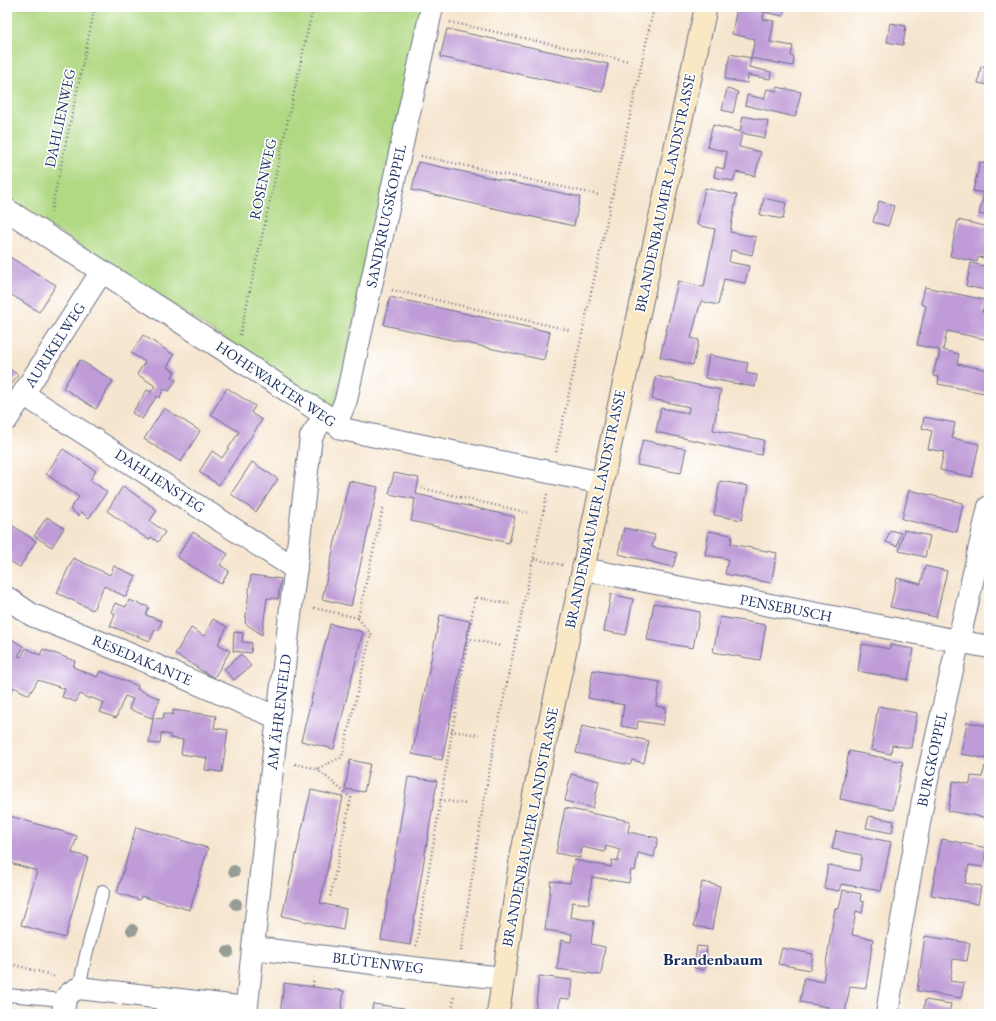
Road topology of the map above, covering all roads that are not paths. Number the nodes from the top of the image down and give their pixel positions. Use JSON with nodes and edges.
{"nodes":[{"id":1,"x":706,"y":7,"type":"edge"},
{"id":2,"x":431,"y":12,"type":"edge"},
{"id":3,"x":7,"y":210,"type":"edge"},
{"id":4,"x":102,"y":271,"type":"junction"},
{"id":5,"x":23,"y":394,"type":"junction"},
{"id":6,"x":7,"y":419,"type":"edge"},
{"id":7,"x":330,"y":419,"type":"junction"},
{"id":8,"x":602,"y":483,"type":"junction"},
{"id":9,"x":989,"y":507,"type":"edge"},
{"id":10,"x":296,"y":569,"type":"junction"},
{"id":11,"x":583,"y":569,"type":"junction"},
{"id":12,"x":7,"y":598,"type":"edge"},
{"id":13,"x":958,"y":641,"type":"junction"},
{"id":14,"x":989,"y":647,"type":"edge"},
{"id":15,"x":278,"y":718,"type":"junction"},
{"id":16,"x":103,"y":891,"type":"dead end"},
{"id":17,"x":254,"y":948,"type":"junction"},
{"id":18,"x":503,"y":978,"type":"junction"},
{"id":19,"x":7,"y":995,"type":"edge"},
{"id":20,"x":69,"y":998,"type":"edge"},
{"id":21,"x":162,"y":1006,"type":"edge"},
{"id":22,"x":247,"y":1011,"type":"edge"},
{"id":23,"x":498,"y":1014,"type":"edge"},
{"id":24,"x":887,"y":1014,"type":"edge"}],
"edges":[{"from":1,"to":8,"type":"main road","name":"BRANDENBAUMER LANDSTRASSE"},
{"from":2,"to":7,"type":"street","name":"SANDKRUGSKOPPEL"},
{"from":3,"to":4,"type":"street","name":"HOHEWARTER WEG"},
{"from":4,"to":5,"type":"street","name":"AURIKELWEG"},
{"from":4,"to":7,"type":"street","name":"HOHEWARTER WEG"},
{"from":5,"to":6,"type":"street","name":"AURIKELWEG"},
{"from":5,"to":10,"type":"street","name":"DAHLIENSTEG"},
{"from":7,"to":8,"type":"street","name":"HOHEWARTER WEG"},
{"from":7,"to":10,"type":"street","name":"AM ÄHRENFELD"},
{"from":8,"to":11,"type":"main road","name":"BRANDENBAUMER LANDSTRASSE"},
{"from":9,"to":13,"type":"street","name":"BURGKOPPEL"},
{"from":10,"to":15,"type":"street","name":"AM ÄHRENFELD"},
{"from":11,"to":13,"type":"street","name":"PENSEBUSCH"},
{"from":11,"to":18,"type":"main road","name":"BRANDENBAUMER LANDSTRASSE"},
{"from":12,"to":15,"type":"street","name":"RESEDAKANTE"},
{"from":13,"to":14,"type":"street","name":"PENSEBUSCH"},
{"from":13,"to":24,"type":"street","name":"BURGKOPPEL"},
{"from":15,"to":17,"type":"street","name":"AM ÄHRENFELD"},
{"from":16,"to":20,"type":"lane"},
{"from":17,"to":18,"type":"street","name":"BLÜTENWEG"},
{"from":17,"to":22,"type":"street","name":"AM ÄHRENFELD"},
{"from":18,"to":23,"type":"main road","name":"BRANDENBAUMER LANDSTRASSE"},
{"from":19,"to":20,"type":"lane"},
{"from":20,"to":21,"type":"street"},
{"from":21,"to":22,"type":"street"}]}
